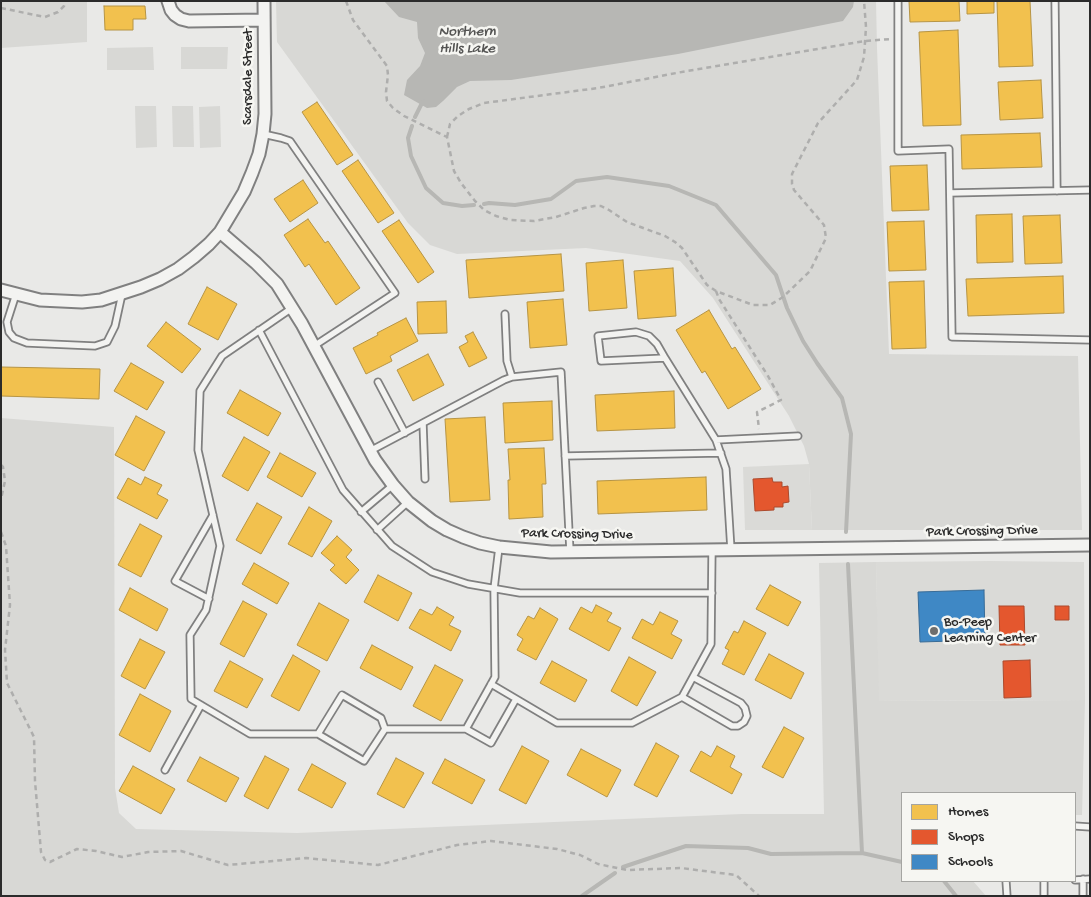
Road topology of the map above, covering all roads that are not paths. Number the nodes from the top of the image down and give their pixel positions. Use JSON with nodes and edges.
{"nodes":[{"id":1,"x":168,"y":1,"type":"edge"},
{"id":2,"x":264,"y":1,"type":"edge"},
{"id":3,"x":898,"y":1,"type":"edge"},
{"id":4,"x":1055,"y":1,"type":"edge"},
{"id":5,"x":264,"y":20,"type":"junction"},
{"id":6,"x":263,"y":134,"type":"junction"},
{"id":7,"x":1090,"y":190,"type":"edge"},
{"id":8,"x":1056,"y":191,"type":"junction"},
{"id":9,"x":950,"y":193,"type":"junction"},
{"id":10,"x":220,"y":232,"type":"junction"},
{"id":11,"x":1,"y":290,"type":"edge"},
{"id":12,"x":16,"y":294,"type":"junction"},
{"id":13,"x":122,"y":294,"type":"junction"},
{"id":14,"x":292,"y":308,"type":"junction"},
{"id":15,"x":505,"y":314,"type":"dead end"},
{"id":16,"x":259,"y":330,"type":"junction"},
{"id":17,"x":1090,"y":340,"type":"edge"},
{"id":18,"x":314,"y":346,"type":"junction"},
{"id":19,"x":665,"y":358,"type":"junction"},
{"id":20,"x":512,"y":377,"type":"junction"},
{"id":21,"x":378,"y":382,"type":"dead end"},
{"id":22,"x":422,"y":423,"type":"junction"},
{"id":23,"x":404,"y":433,"type":"junction"},
{"id":24,"x":798,"y":436,"type":"dead end"},
{"id":25,"x":716,"y":440,"type":"junction"},
{"id":26,"x":370,"y":451,"type":"junction"},
{"id":27,"x":720,"y":453,"type":"junction"},
{"id":28,"x":565,"y":456,"type":"junction"},
{"id":29,"x":425,"y":480,"type":"dead end"},
{"id":30,"x":393,"y":485,"type":"junction"},
{"id":31,"x":408,"y":502,"type":"junction"},
{"id":32,"x":361,"y":512,"type":"junction"},
{"id":33,"x":213,"y":515,"type":"junction"},
{"id":34,"x":377,"y":530,"type":"junction"},
{"id":35,"x":1090,"y":545,"type":"edge"},
{"id":36,"x":499,"y":546,"type":"junction"},
{"id":37,"x":712,"y":550,"type":"junction"},
{"id":38,"x":731,"y":550,"type":"junction"},
{"id":39,"x":570,"y":552,"type":"junction"},
{"id":40,"x":494,"y":589,"type":"junction"},
{"id":41,"x":712,"y":593,"type":"junction"},
{"id":42,"x":209,"y":599,"type":"junction"},
{"id":43,"x":693,"y":677,"type":"junction"},
{"id":44,"x":491,"y":684,"type":"junction"},
{"id":45,"x":682,"y":697,"type":"junction"},
{"id":46,"x":516,"y":699,"type":"junction"},
{"id":47,"x":201,"y":705,"type":"junction"},
{"id":48,"x":466,"y":728,"type":"junction"},
{"id":49,"x":385,"y":729,"type":"junction"},
{"id":50,"x":318,"y":734,"type":"junction"},
{"id":51,"x":165,"y":770,"type":"dead end"},
{"id":52,"x":1076,"y":826,"type":"edge"},
{"id":53,"x":1090,"y":827,"type":"edge"},
{"id":54,"x":1087,"y":879,"type":"edge"},
{"id":55,"x":1006,"y":882,"type":"edge"},
{"id":56,"x":1044,"y":882,"type":"edge"},
{"id":57,"x":1007,"y":896,"type":"edge"},
{"id":58,"x":1044,"y":896,"type":"edge"},
{"id":59,"x":1083,"y":896,"type":"edge"}],
"edges":[{"from":1,"to":5,"type":"street"},
{"from":2,"to":5,"type":"street","name":"Scarsdale Street"},
{"from":3,"to":9,"type":"lane"},
{"from":4,"to":8,"type":"lane"},
{"from":5,"to":6,"type":"street","name":"Scarsdale Street"},
{"from":6,"to":10,"type":"street","name":"Scarsdale Street"},
{"from":6,"to":18,"type":"lane"},
{"from":7,"to":8,"type":"lane"},
{"from":8,"to":9,"type":"lane"},
{"from":9,"to":17,"type":"lane"},
{"from":10,"to":13,"type":"street","name":"Scarsdale Street"},
{"from":10,"to":14,"type":"street","name":"Park Crossing Drive"},
{"from":11,"to":12,"type":"street","name":"Scarsdale Street"},
{"from":12,"to":13,"type":"street","name":"Scarsdale Street"},
{"from":12,"to":13,"type":"lane"},
{"from":14,"to":16,"type":"lane"},
{"from":14,"to":18,"type":"street","name":"Park Crossing Drive"},
{"from":15,"to":20,"type":"lane"},
{"from":16,"to":32,"type":"lane"},
{"from":16,"to":33,"type":"lane"},
{"from":18,"to":26,"type":"street","name":"Park Crossing Drive"},
{"from":19,"to":19,"type":"lane"},
{"from":19,"to":25,"type":"lane"},
{"from":20,"to":22,"type":"lane"},
{"from":20,"to":28,"type":"lane"},
{"from":21,"to":23,"type":"lane"},
{"from":22,"to":23,"type":"lane"},
{"from":22,"to":29,"type":"lane"},
{"from":23,"to":26,"type":"lane"},
{"from":24,"to":25,"type":"lane"},
{"from":25,"to":27,"type":"lane"},
{"from":26,"to":30,"type":"street","name":"Park Crossing Drive"},
{"from":27,"to":28,"type":"lane"},
{"from":27,"to":38,"type":"lane"},
{"from":28,"to":39,"type":"lane"},
{"from":30,"to":31,"type":"street","name":"Park Crossing Drive"},
{"from":30,"to":32,"type":"lane"},
{"from":31,"to":34,"type":"lane"},
{"from":31,"to":36,"type":"street","name":"Park Crossing Drive"},
{"from":32,"to":34,"type":"lane"},
{"from":33,"to":42,"type":"lane"},
{"from":33,"to":42,"type":"lane"},
{"from":34,"to":40,"type":"lane"},
{"from":35,"to":38,"type":"street","name":"Park Crossing Drive"},
{"from":36,"to":39,"type":"street","name":"Park Crossing Drive"},
{"from":36,"to":40,"type":"lane"},
{"from":37,"to":38,"type":"street","name":"Park Crossing Drive"},
{"from":37,"to":39,"type":"street","name":"Park Crossing Drive"},
{"from":37,"to":41,"type":"lane"},
{"from":40,"to":41,"type":"lane"},
{"from":40,"to":44,"type":"lane"},
{"from":41,"to":43,"type":"lane"},
{"from":42,"to":47,"type":"lane"},
{"from":43,"to":45,"type":"lane"},
{"from":43,"to":45,"type":"lane"},
{"from":44,"to":46,"type":"lane"},
{"from":44,"to":48,"type":"lane"},
{"from":45,"to":46,"type":"lane"},
{"from":46,"to":48,"type":"lane"},
{"from":47,"to":50,"type":"lane"},
{"from":47,"to":51,"type":"lane"},
{"from":48,"to":49,"type":"lane"},
{"from":49,"to":50,"type":"lane"},
{"from":49,"to":50,"type":"lane"},
{"from":52,"to":53,"type":"lane"},
{"from":54,"to":59,"type":"lane"},
{"from":55,"to":57,"type":"lane"},
{"from":56,"to":58,"type":"lane"}]}
